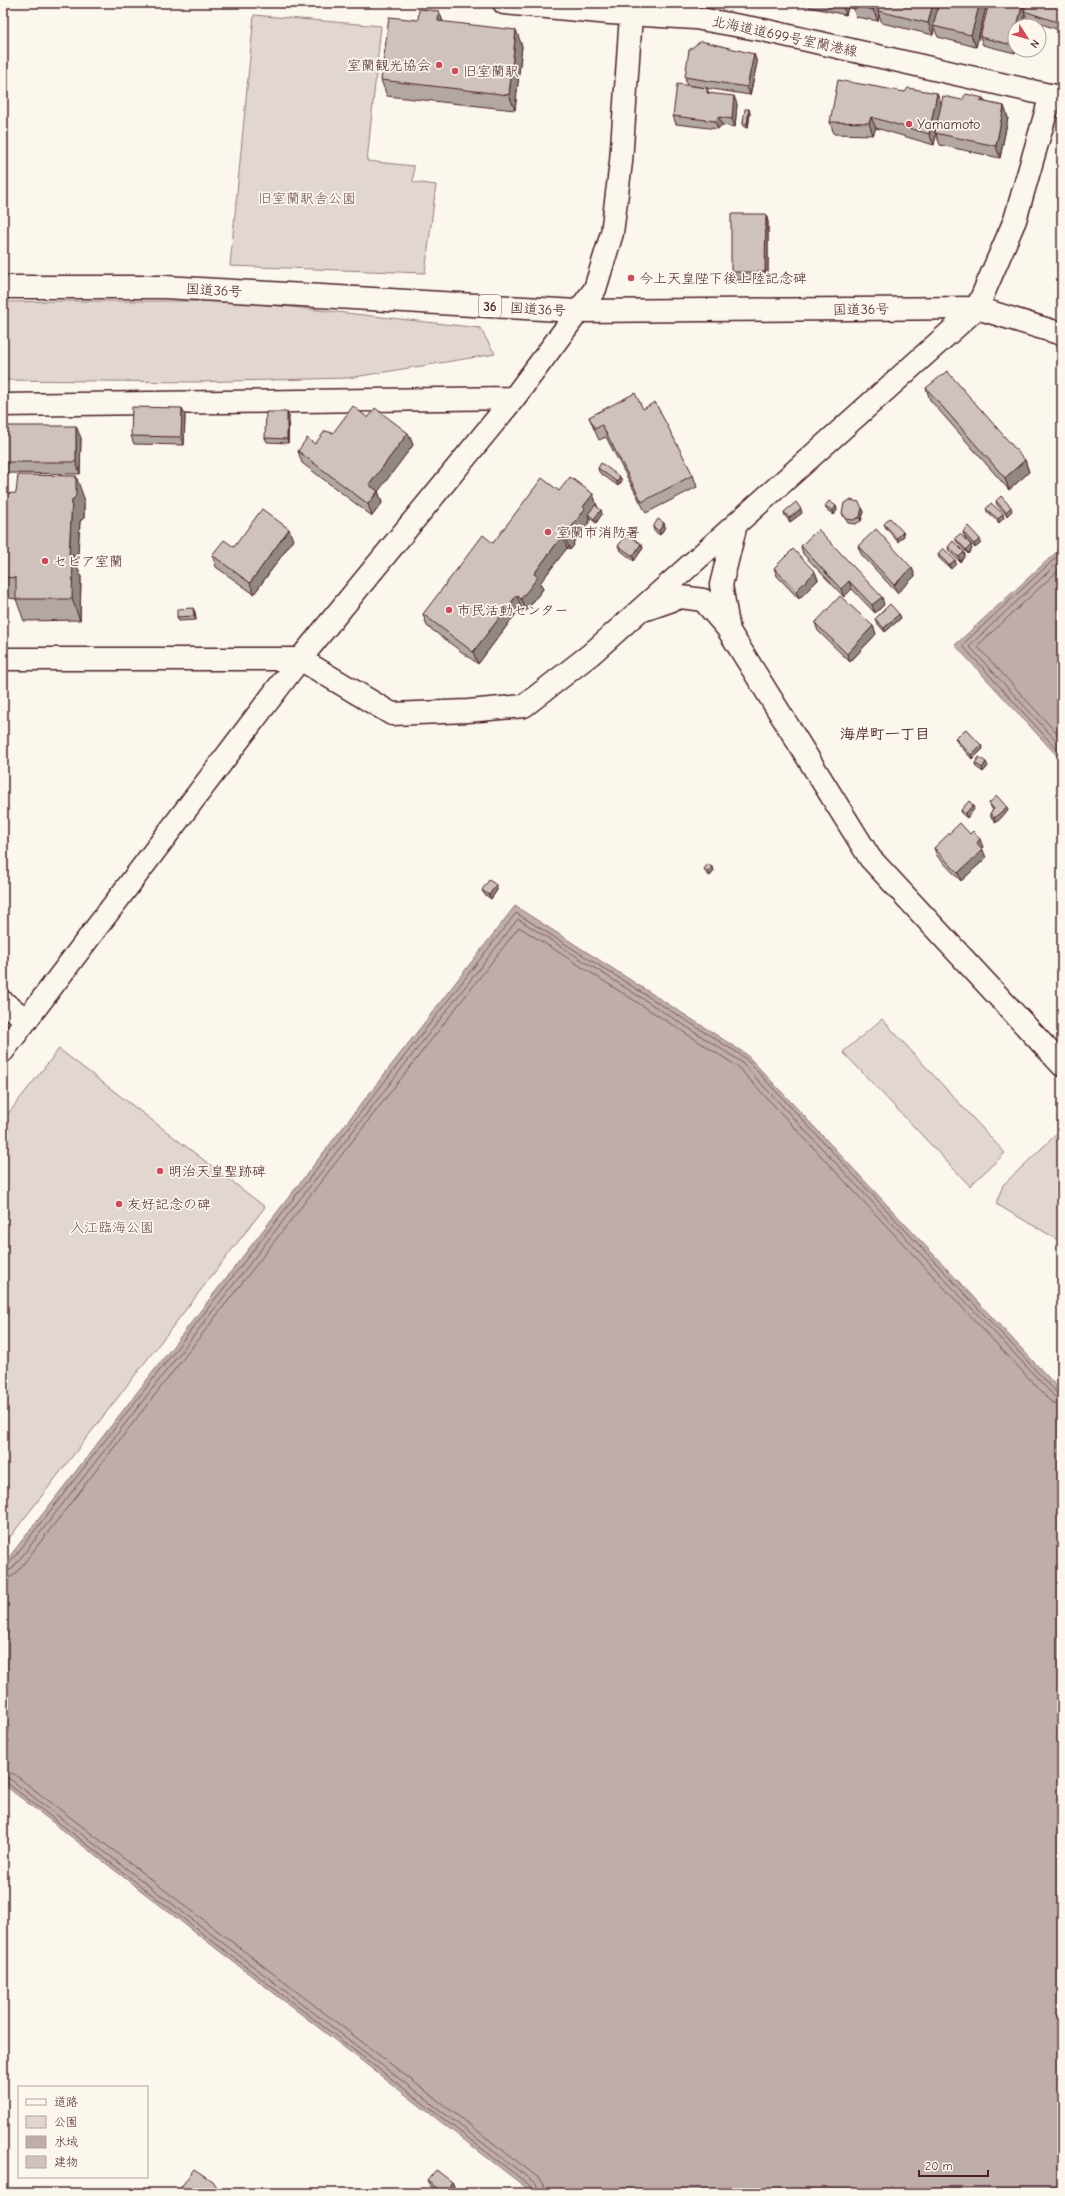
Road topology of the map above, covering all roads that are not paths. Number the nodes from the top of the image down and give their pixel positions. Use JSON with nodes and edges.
{"nodes":[{"id":1,"x":504,"y":3,"type":"edge"},
{"id":2,"x":631,"y":15,"type":"junction"},
{"id":3,"x":1059,"y":95,"type":"edge"},
{"id":4,"x":3,"y":287,"type":"edge"},
{"id":5,"x":977,"y":308,"type":"junction"},
{"id":6,"x":577,"y":312,"type":"junction"},
{"id":7,"x":1062,"y":334,"type":"edge"},
{"id":8,"x":514,"y":398,"type":"junction"},
{"id":9,"x":3,"y":405,"type":"edge"},
{"id":10,"x":736,"y":524,"type":"junction"},
{"id":11,"x":636,"y":613,"type":"junction"},
{"id":12,"x":729,"y":631,"type":"junction"},
{"id":13,"x":3,"y":660,"type":"edge"},
{"id":14,"x":300,"y":660,"type":"junction"},
{"id":15,"x":3,"y":1002,"type":"edge"},
{"id":16,"x":27,"y":1020,"type":"junction"},
{"id":17,"x":3,"y":1051,"type":"edge"},
{"id":18,"x":1062,"y":1065,"type":"edge"}],
"edges":[{"from":1,"to":2,"type":"main road","name":"北海道道699号室蘭港線"},
{"from":2,"to":3,"type":"main road","name":"北海道道699号室蘭港線"},
{"from":2,"to":6,"type":"main road"},
{"from":3,"to":5,"type":"main road"},
{"from":4,"to":6,"type":"main road","name":"国道36号","number":"36"},
{"from":5,"to":6,"type":"main road","name":"国道36号","number":"36"},
{"from":5,"to":7,"type":"main road","name":"国道36号"},
{"from":5,"to":10,"type":"main road"},
{"from":6,"to":8,"type":"main road"},
{"from":8,"to":9,"type":"main road"},
{"from":8,"to":14,"type":"main road"},
{"from":10,"to":11,"type":"main road"},
{"from":10,"to":12,"type":"main road"},
{"from":11,"to":12,"type":"main road"},
{"from":11,"to":14,"type":"main road"},
{"from":12,"to":18,"type":"main road"},
{"from":13,"to":14,"type":"main road"},
{"from":14,"to":16,"type":"main road"},
{"from":15,"to":16,"type":"main road"},
{"from":16,"to":17,"type":"main road"}]}
